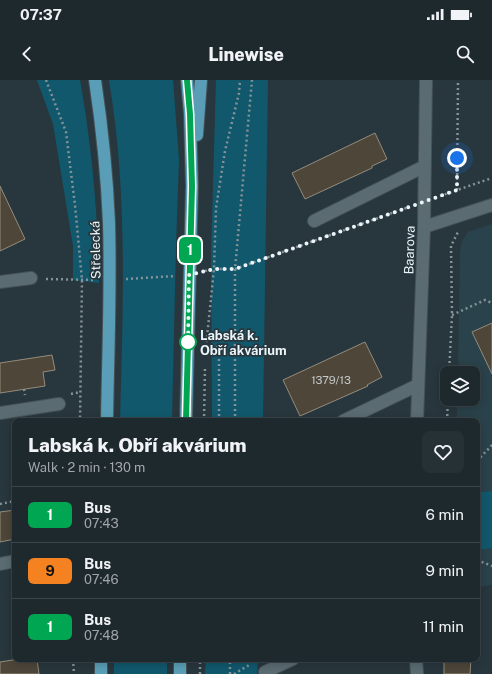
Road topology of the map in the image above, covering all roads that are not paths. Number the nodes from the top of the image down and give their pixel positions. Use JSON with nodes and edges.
{"nodes":[{"id":1,"x":95,"y":80,"type":"edge"},
{"id":2,"x":187,"y":80,"type":"edge"},
{"id":3,"x":201,"y":80,"type":"edge"},
{"id":4,"x":426,"y":80,"type":"edge"},
{"id":5,"x":425,"y":166,"type":"junction"},
{"id":6,"x":192,"y":186,"type":"junction"},
{"id":7,"x":492,"y":205,"type":"edge"},
{"id":8,"x":314,"y":221,"type":"dead end"},
{"id":9,"x":424,"y":227,"type":"junction"},
{"id":10,"x":31,"y":278,"type":"road end"},
{"id":11,"x":0,"y":282,"type":"edge"},
{"id":12,"x":418,"y":385,"type":"junction"},
{"id":13,"x":59,"y":404,"type":"dead end"},
{"id":14,"x":0,"y":413,"type":"edge"},
{"id":15,"x":107,"y":418,"type":"edge"},
{"id":16,"x":186,"y":418,"type":"edge"},
{"id":17,"x":349,"y":418,"type":"edge"},
{"id":18,"x":417,"y":418,"type":"edge"},
{"id":19,"x":12,"y":562,"type":"edge"},
{"id":20,"x":0,"y":564,"type":"edge"},
{"id":21,"x":102,"y":662,"type":"edge"},
{"id":22,"x":180,"y":662,"type":"edge"},
{"id":23,"x":287,"y":662,"type":"edge"},
{"id":24,"x":416,"y":662,"type":"edge"},
{"id":25,"x":265,"y":672,"type":"dead end"},
{"id":26,"x":101,"y":674,"type":"edge"},
{"id":27,"x":180,"y":674,"type":"edge"},
{"id":28,"x":417,"y":674,"type":"edge"}],
"edges":[{"from":1,"to":15,"type":"main road","name":"Střelecká"},
{"from":2,"to":6,"type":"main road"},
{"from":3,"to":6,"type":"main road"},
{"from":4,"to":5,"type":"street","name":"Baarova"},
{"from":5,"to":8,"type":"street"},
{"from":5,"to":9,"type":"street","name":"Baarova"},
{"from":6,"to":16,"type":"main road"},
{"from":7,"to":9,"type":"street"},
{"from":9,"to":12,"type":"street","name":"Baarova"},
{"from":10,"to":11,"type":"street"},
{"from":12,"to":17,"type":"street"},
{"from":12,"to":18,"type":"street","name":"Baarova"},
{"from":13,"to":14,"type":"street"},
{"from":19,"to":20,"type":"street"},
{"from":21,"to":26,"type":"main road"},
{"from":22,"to":27,"type":"main road"},
{"from":23,"to":25,"type":"street"},
{"from":24,"to":28,"type":"street"}]}
